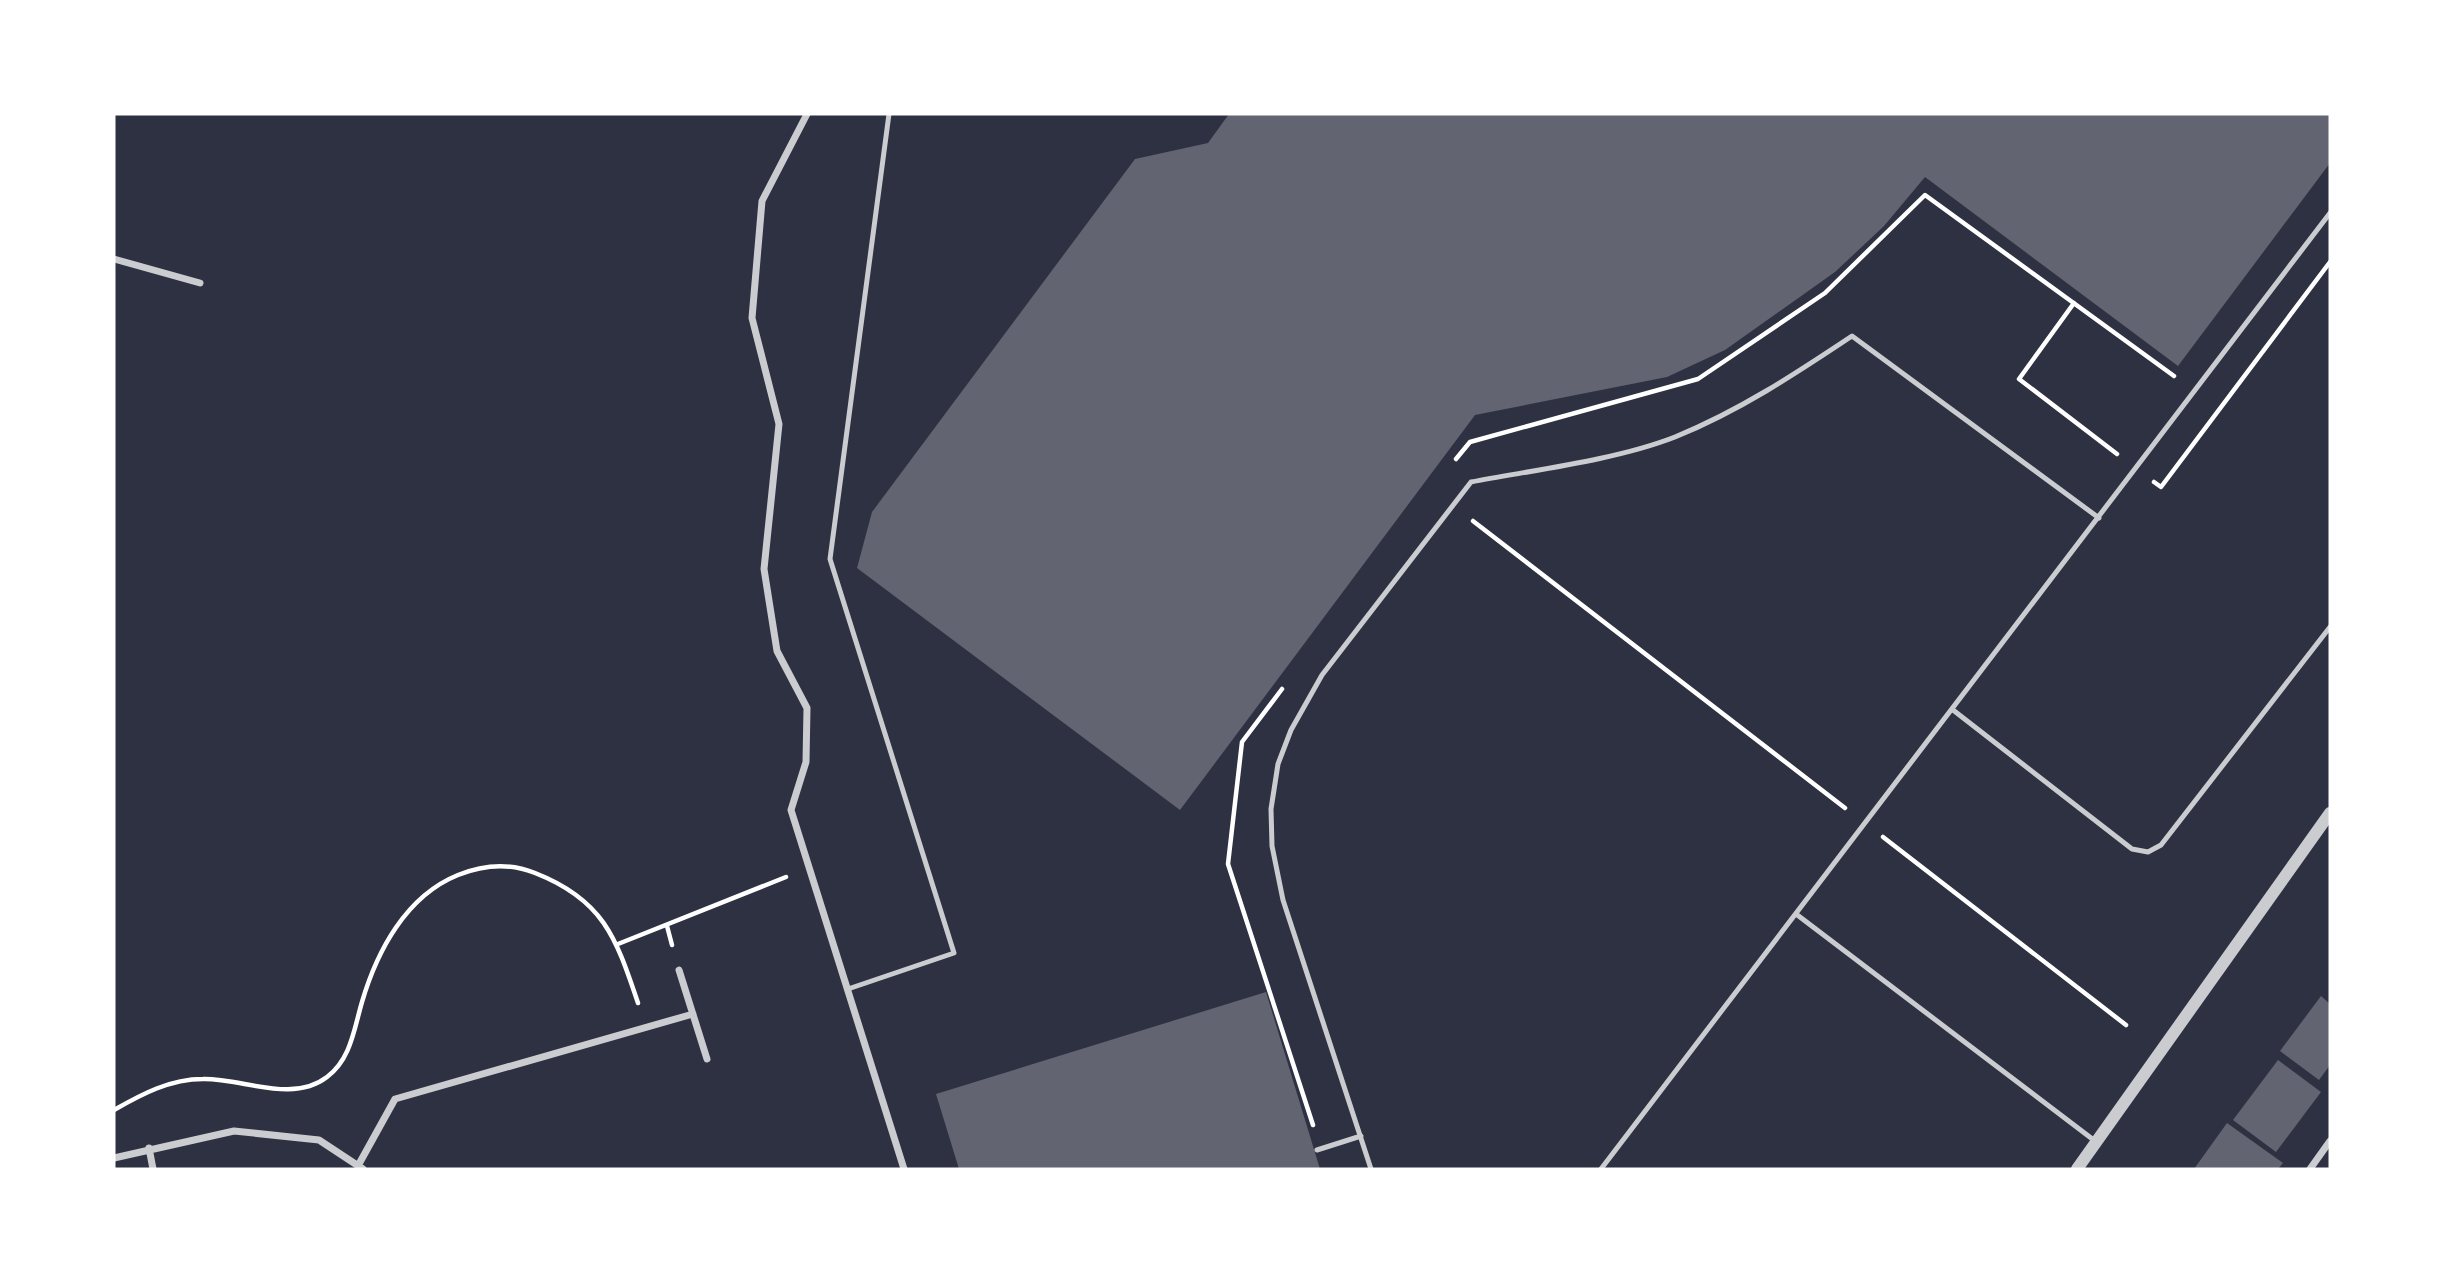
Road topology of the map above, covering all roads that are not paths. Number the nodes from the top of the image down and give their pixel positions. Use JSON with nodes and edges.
{"nodes":[{"id":1,"x":807,"y":114,"type":"edge"},
{"id":2,"x":890,"y":114,"type":"edge"},
{"id":3,"x":2330,"y":213,"type":"edge"},
{"id":4,"x":114,"y":259,"type":"edge"},
{"id":5,"x":200,"y":284,"type":"dead end"},
{"id":6,"x":2099,"y":518,"type":"junction"},
{"id":7,"x":2330,"y":627,"type":"edge"},
{"id":8,"x":1953,"y":710,"type":"junction"},
{"id":9,"x":2330,"y":813,"type":"edge"},
{"id":10,"x":1796,"y":914,"type":"junction"},
{"id":11,"x":679,"y":970,"type":"dead end"},
{"id":12,"x":848,"y":989,"type":"junction"},
{"id":13,"x":692,"y":1014,"type":"junction"},
{"id":14,"x":707,"y":1059,"type":"dead end"},
{"id":15,"x":1361,"y":1136,"type":"junction"},
{"id":16,"x":2330,"y":1141,"type":"edge"},
{"id":17,"x":2098,"y":1143,"type":"junction"},
{"id":18,"x":149,"y":1148,"type":"junction"},
{"id":19,"x":1319,"y":1149,"type":"road end"},
{"id":20,"x":114,"y":1158,"type":"edge"},
{"id":21,"x":361,"y":1167,"type":"edge"},
{"id":22,"x":153,"y":1169,"type":"edge"},
{"id":23,"x":904,"y":1169,"type":"edge"},
{"id":24,"x":1371,"y":1169,"type":"edge"},
{"id":25,"x":1601,"y":1169,"type":"edge"},
{"id":26,"x":2077,"y":1169,"type":"edge"},
{"id":27,"x":2309,"y":1169,"type":"edge"}],
"edges":[{"from":1,"to":12,"type":"street"},
{"from":2,"to":12,"type":"lane"},
{"from":3,"to":6,"type":"lane"},
{"from":4,"to":5,"type":"street"},
{"from":6,"to":8,"type":"lane"},
{"from":6,"to":15,"type":"lane"},
{"from":7,"to":8,"type":"lane"},
{"from":8,"to":10,"type":"lane"},
{"from":9,"to":17,"type":"street"},
{"from":10,"to":17,"type":"lane"},
{"from":10,"to":25,"type":"lane"},
{"from":11,"to":13,"type":"street"},
{"from":12,"to":23,"type":"street"},
{"from":13,"to":14,"type":"street"},
{"from":13,"to":21,"type":"street"},
{"from":15,"to":19,"type":"lane"},
{"from":15,"to":24,"type":"lane"},
{"from":16,"to":27,"type":"street"},
{"from":17,"to":26,"type":"street"},
{"from":18,"to":20,"type":"street"},
{"from":18,"to":21,"type":"street"},
{"from":18,"to":22,"type":"street"}]}
